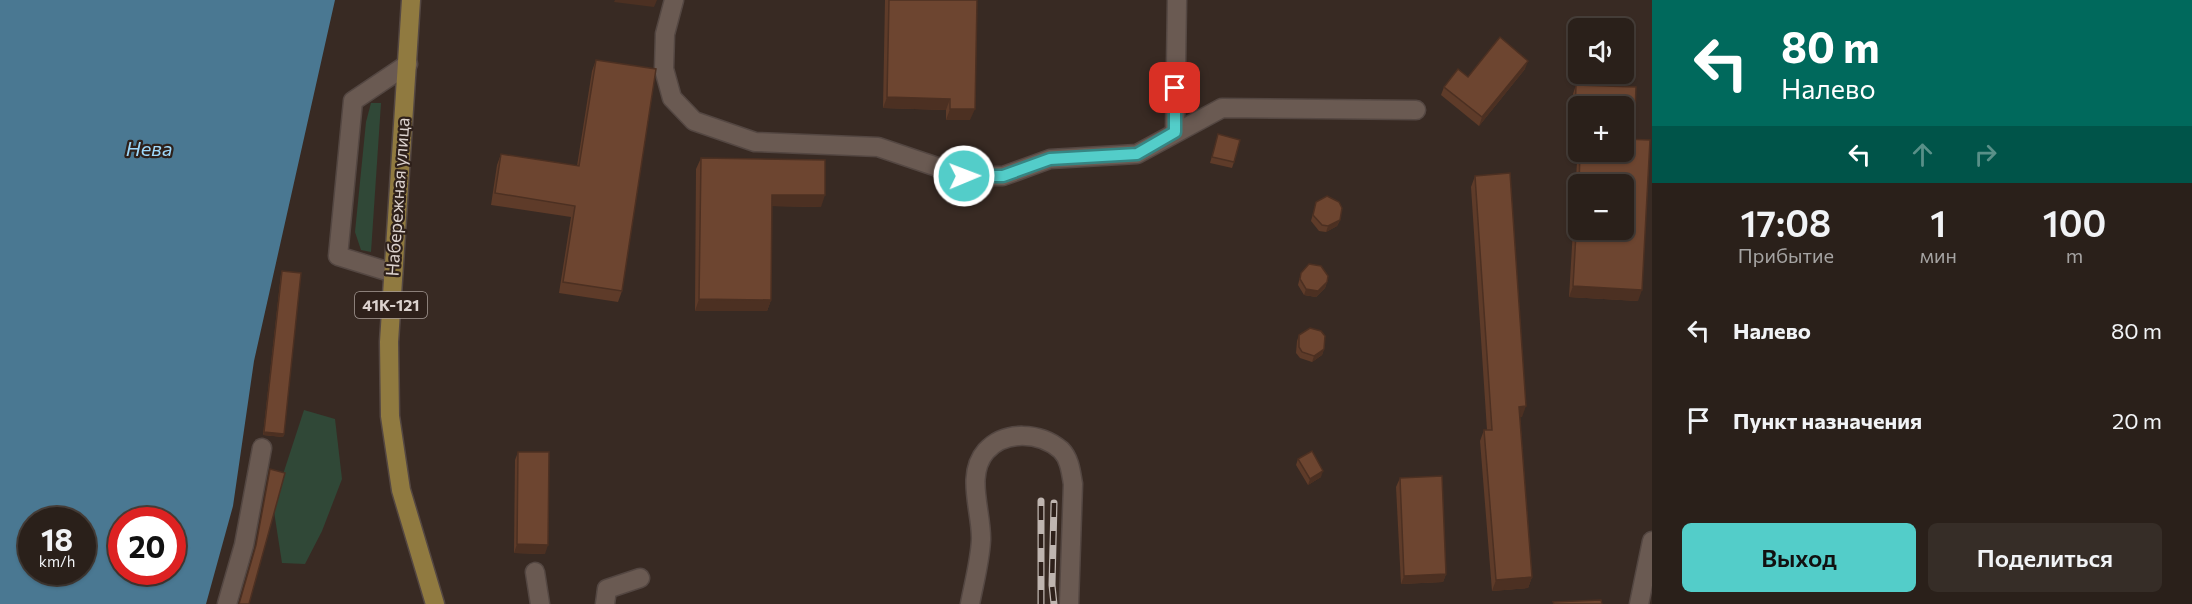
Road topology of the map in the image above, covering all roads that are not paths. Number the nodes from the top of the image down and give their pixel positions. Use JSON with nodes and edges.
{"nodes":[{"id":1,"x":411,"y":0,"type":"edge"},
{"id":2,"x":674,"y":0,"type":"edge"},
{"id":3,"x":1176,"y":0,"type":"edge"},
{"id":4,"x":408,"y":64,"type":"junction"},
{"id":5,"x":1416,"y":110,"type":"dead end"},
{"id":6,"x":1175,"y":132,"type":"junction"},
{"id":7,"x":393,"y":273,"type":"junction"},
{"id":8,"x":262,"y":448,"type":"dead end"},
{"id":9,"x":1652,"y":541,"type":"edge"},
{"id":10,"x":535,"y":572,"type":"dead end"},
{"id":11,"x":640,"y":578,"type":"dead end"},
{"id":12,"x":227,"y":604,"type":"edge"},
{"id":13,"x":435,"y":604,"type":"edge"},
{"id":14,"x":540,"y":604,"type":"edge"},
{"id":15,"x":605,"y":604,"type":"edge"},
{"id":16,"x":970,"y":604,"type":"edge"},
{"id":17,"x":1069,"y":604,"type":"edge"},
{"id":18,"x":1639,"y":604,"type":"edge"}],
"edges":[{"from":1,"to":4,"type":"main road","name":"Набережная улица","number":"41К-121"},
{"from":2,"to":6,"type":"lane"},
{"from":3,"to":6,"type":"lane"},
{"from":4,"to":7,"type":"main road","name":"Набережная улица","number":"41К-121"},
{"from":4,"to":7,"type":"lane"},
{"from":5,"to":6,"type":"lane"},
{"from":7,"to":13,"type":"main road","name":"Набережная улица","number":"41К-121"},
{"from":8,"to":12,"type":"lane"},
{"from":9,"to":18,"type":"lane"},
{"from":10,"to":14,"type":"lane"},
{"from":11,"to":15,"type":"lane"},
{"from":16,"to":17,"type":"lane"}]}
